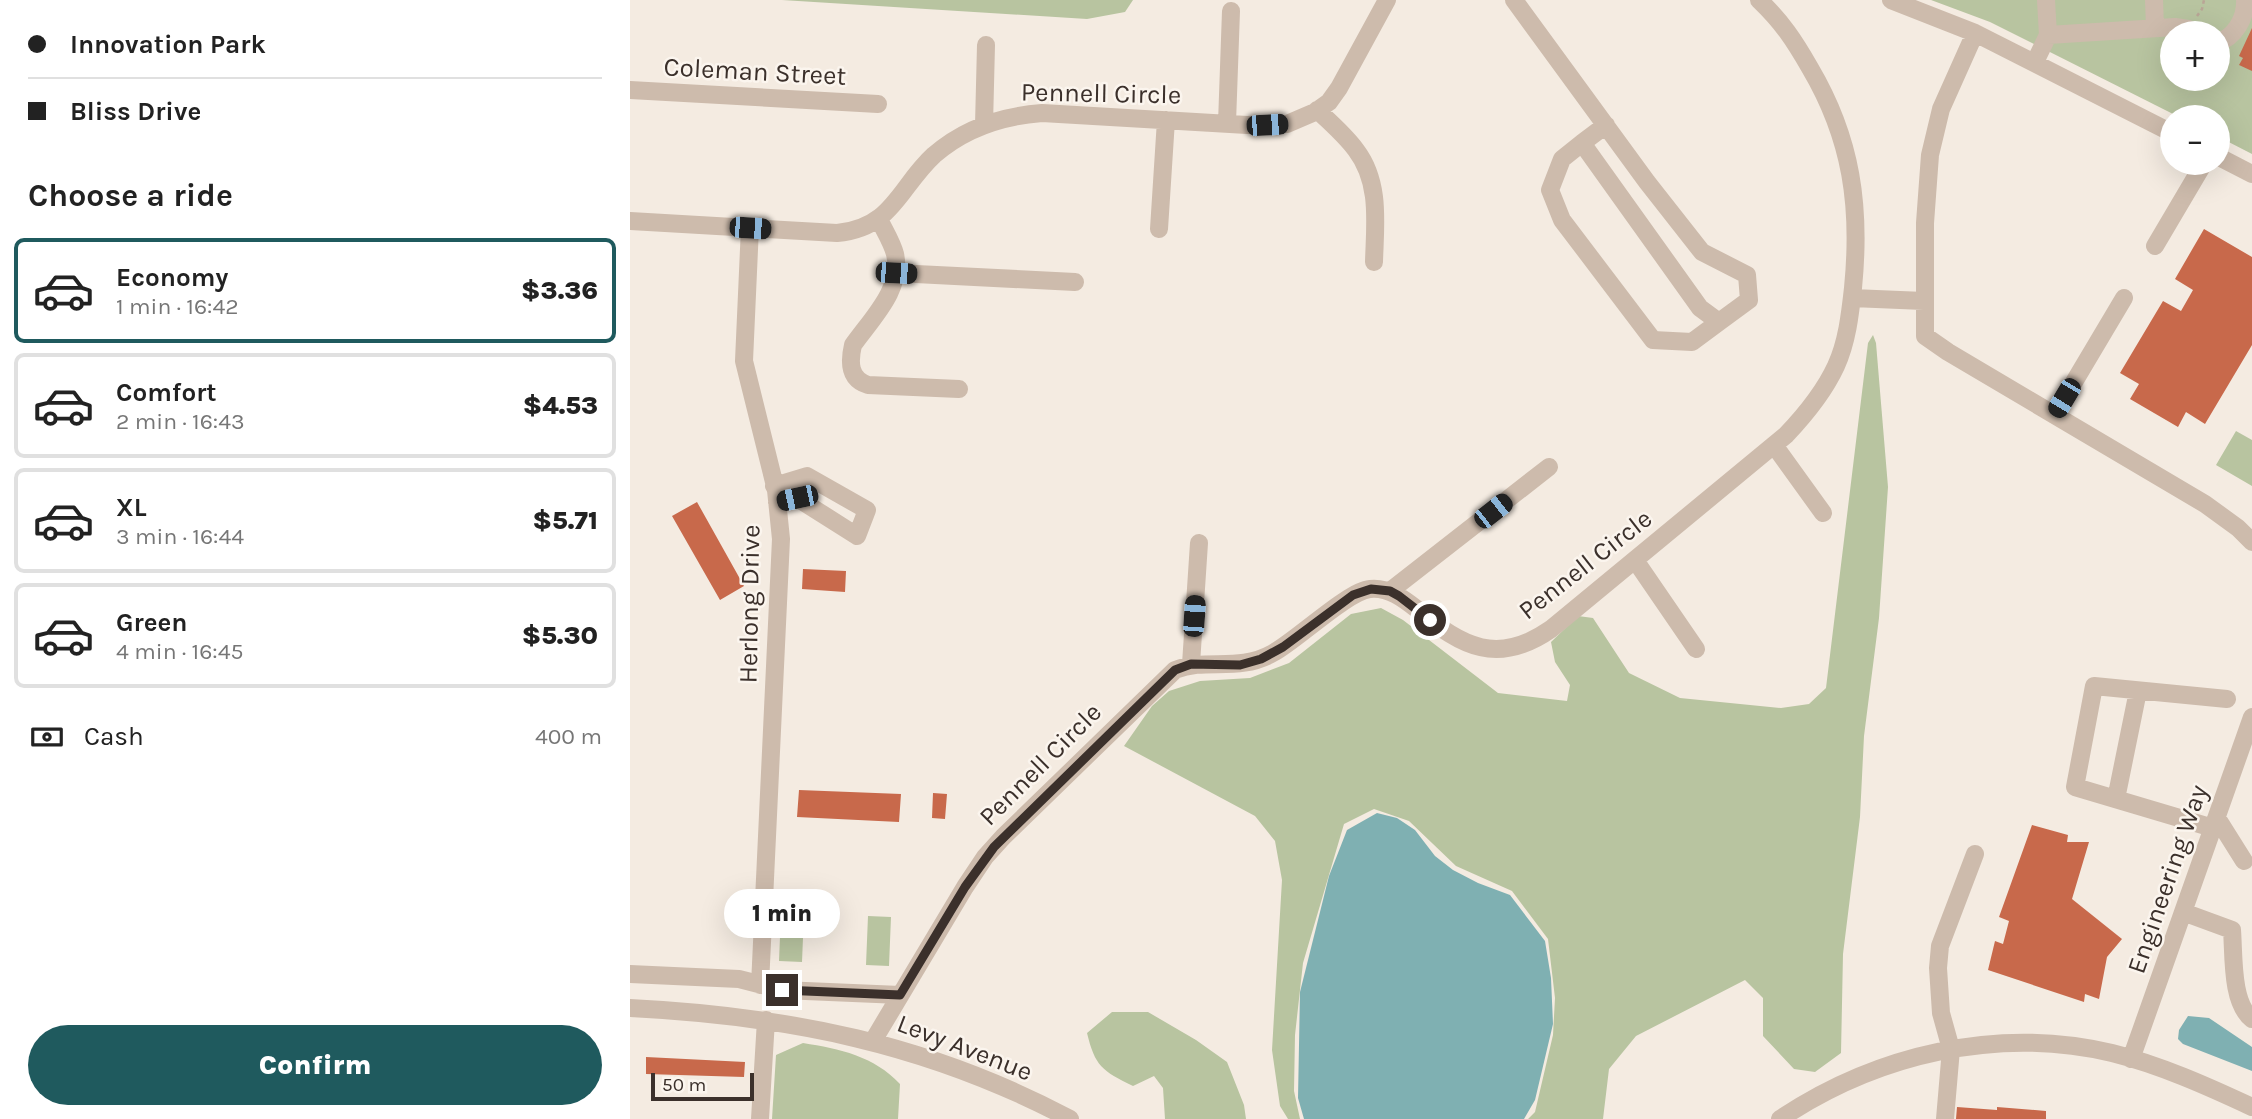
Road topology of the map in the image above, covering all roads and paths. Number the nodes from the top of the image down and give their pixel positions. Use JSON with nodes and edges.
{"nodes":[{"id":1,"x":1387,"y":0,"type":"edge"},
{"id":2,"x":1514,"y":0,"type":"edge"},
{"id":3,"x":1891,"y":0,"type":"edge"},
{"id":4,"x":2046,"y":0,"type":"edge"},
{"id":5,"x":2154,"y":0,"type":"edge"},
{"id":6,"x":2245,"y":0,"type":"edge"},
{"id":7,"x":1763,"y":1,"type":"edge"},
{"id":8,"x":1231,"y":11,"type":"dead end"},
{"id":9,"x":2155,"y":27,"type":"junction"},
{"id":10,"x":2160,"y":27,"type":"edge"},
{"id":11,"x":1975,"y":33,"type":"junction"},
{"id":12,"x":2048,"y":35,"type":"junction"},
{"id":13,"x":2230,"y":37,"type":"edge"},
{"id":14,"x":986,"y":45,"type":"dead end"},
{"id":15,"x":2035,"y":62,"type":"junction"},
{"id":16,"x":630,"y":90,"type":"edge"},
{"id":17,"x":878,"y":104,"type":"dead end"},
{"id":18,"x":1317,"y":110,"type":"junction"},
{"id":19,"x":1166,"y":120,"type":"junction"},
{"id":20,"x":1227,"y":123,"type":"junction"},
{"id":21,"x":984,"y":125,"type":"junction"},
{"id":22,"x":1606,"y":125,"type":"junction"},
{"id":23,"x":2160,"y":127,"type":"edge"},
{"id":24,"x":1582,"y":142,"type":"junction"},
{"id":25,"x":2230,"y":163,"type":"edge"},
{"id":26,"x":2252,"y":174,"type":"edge"},
{"id":27,"x":2197,"y":175,"type":"edge"},
{"id":28,"x":879,"y":219,"type":"junction"},
{"id":29,"x":630,"y":221,"type":"edge"},
{"id":30,"x":750,"y":228,"type":"junction"},
{"id":31,"x":1159,"y":229,"type":"dead end"},
{"id":32,"x":2155,"y":246,"type":"dead end"},
{"id":33,"x":1374,"y":262,"type":"dead end"},
{"id":34,"x":896,"y":273,"type":"junction"},
{"id":35,"x":1075,"y":282,"type":"dead end"},
{"id":36,"x":1852,"y":298,"type":"junction"},
{"id":37,"x":2124,"y":298,"type":"dead end"},
{"id":38,"x":1924,"y":301,"type":"junction"},
{"id":39,"x":1718,"y":323,"type":"junction"},
{"id":40,"x":959,"y":389,"type":"dead end"},
{"id":41,"x":2055,"y":414,"type":"junction"},
{"id":42,"x":1774,"y":445,"type":"junction"},
{"id":43,"x":1549,"y":467,"type":"dead end"},
{"id":44,"x":776,"y":494,"type":"junction"},
{"id":45,"x":1823,"y":513,"type":"dead end"},
{"id":46,"x":2252,"y":542,"type":"edge"},
{"id":47,"x":1199,"y":543,"type":"dead end"},
{"id":48,"x":1635,"y":560,"type":"junction"},
{"id":49,"x":1390,"y":591,"type":"junction"},
{"id":50,"x":1696,"y":649,"type":"dead end"},
{"id":51,"x":1191,"y":664,"type":"junction"},
{"id":52,"x":2138,"y":691,"type":"junction"},
{"id":53,"x":2227,"y":699,"type":"dead end"},
{"id":54,"x":2252,"y":717,"type":"edge"},
{"id":55,"x":2116,"y":799,"type":"junction"},
{"id":56,"x":2215,"y":823,"type":"junction"},
{"id":57,"x":1975,"y":854,"type":"dead end"},
{"id":58,"x":2245,"y":861,"type":"dead end"},
{"id":59,"x":2183,"y":912,"type":"junction"},
{"id":60,"x":630,"y":974,"type":"edge"},
{"id":61,"x":760,"y":985,"type":"junction"},
{"id":62,"x":900,"y":995,"type":"junction"},
{"id":63,"x":630,"y":1008,"type":"edge"},
{"id":64,"x":2252,"y":1019,"type":"edge"},
{"id":65,"x":766,"y":1020,"type":"junction"},
{"id":66,"x":873,"y":1041,"type":"junction"},
{"id":67,"x":1951,"y":1049,"type":"junction"},
{"id":68,"x":2132,"y":1059,"type":"junction"},
{"id":69,"x":2252,"y":1107,"type":"edge"},
{"id":70,"x":760,"y":1119,"type":"edge"},
{"id":71,"x":1070,"y":1119,"type":"edge"},
{"id":72,"x":1780,"y":1119,"type":"edge"},
{"id":73,"x":1945,"y":1119,"type":"edge"}],
"edges":[{"from":1,"to":18,"type":"street","name":"Pennell Circle"},
{"from":2,"to":22,"type":"street"},
{"from":3,"to":11,"type":"street"},
{"from":4,"to":12,"type":"street"},
{"from":5,"to":9,"type":"street"},
{"from":6,"to":13,"type":"street"},
{"from":7,"to":36,"type":"street","name":"Pennell Circle"},
{"from":8,"to":20,"type":"street"},
{"from":9,"to":10,"type":"street"},
{"from":9,"to":12,"type":"street"},
{"from":11,"to":15,"type":"street"},
{"from":11,"to":38,"type":"street"},
{"from":12,"to":15,"type":"street"},
{"from":14,"to":21,"type":"street"},
{"from":15,"to":23,"type":"street"},
{"from":16,"to":17,"type":"street","name":"Coleman Street"},
{"from":18,"to":20,"type":"street","name":"Pennell Circle"},
{"from":18,"to":33,"type":"street"},
{"from":19,"to":20,"type":"street","name":"Pennell Circle"},
{"from":19,"to":21,"type":"street","name":"Pennell Circle"},
{"from":19,"to":31,"type":"street"},
{"from":21,"to":28,"type":"street","name":"Pennell Circle"},
{"from":22,"to":24,"type":"street"},
{"from":22,"to":39,"type":"street"},
{"from":24,"to":39,"type":"street"},
{"from":24,"to":39,"type":"street"},
{"from":25,"to":26,"type":"street"},
{"from":27,"to":32,"type":"street"},
{"from":28,"to":30,"type":"street","name":"Pennell Circle"},
{"from":28,"to":34,"type":"street"},
{"from":29,"to":30,"type":"street","name":"Pennell Circle"},
{"from":30,"to":44,"type":"street","name":"Herlong Drive"},
{"from":34,"to":35,"type":"street"},
{"from":34,"to":40,"type":"street"},
{"from":36,"to":38,"type":"street"},
{"from":36,"to":42,"type":"street","name":"Pennell Circle"},
{"from":37,"to":41,"type":"street"},
{"from":38,"to":41,"type":"street"},
{"from":41,"to":46,"type":"street"},
{"from":42,"to":45,"type":"street"},
{"from":42,"to":48,"type":"street","name":"Pennell Circle"},
{"from":43,"to":49,"type":"street"},
{"from":44,"to":44,"type":"street"},
{"from":44,"to":61,"type":"street","name":"Herlong Drive"},
{"from":47,"to":51,"type":"street"},
{"from":48,"to":49,"type":"street","name":"Pennell Circle"},
{"from":48,"to":50,"type":"street"},
{"from":49,"to":51,"type":"street"},
{"from":51,"to":62,"type":"street","name":"Pennell Circle"},
{"from":52,"to":53,"type":"street"},
{"from":52,"to":55,"type":"street"},
{"from":52,"to":55,"type":"street"},
{"from":54,"to":56,"type":"street","name":"Engineering Way"},
{"from":55,"to":56,"type":"street"},
{"from":56,"to":58,"type":"street"},
{"from":56,"to":59,"type":"street","name":"Engineering Way"},
{"from":57,"to":67,"type":"street"},
{"from":59,"to":64,"type":"street"},
{"from":59,"to":68,"type":"street","name":"Engineering Way"},
{"from":60,"to":61,"type":"street"},
{"from":61,"to":62,"type":"street"},
{"from":62,"to":66,"type":"street","name":"Pennell Circle"},
{"from":63,"to":65,"type":"street","name":"Levy Avenue"},
{"from":65,"to":66,"type":"street","name":"Levy Avenue"},
{"from":65,"to":70,"type":"street"},
{"from":66,"to":71,"type":"street","name":"Levy Avenue"},
{"from":67,"to":68,"type":"street"},
{"from":67,"to":72,"type":"street"},
{"from":67,"to":73,"type":"street"},
{"from":68,"to":69,"type":"street"}]}
